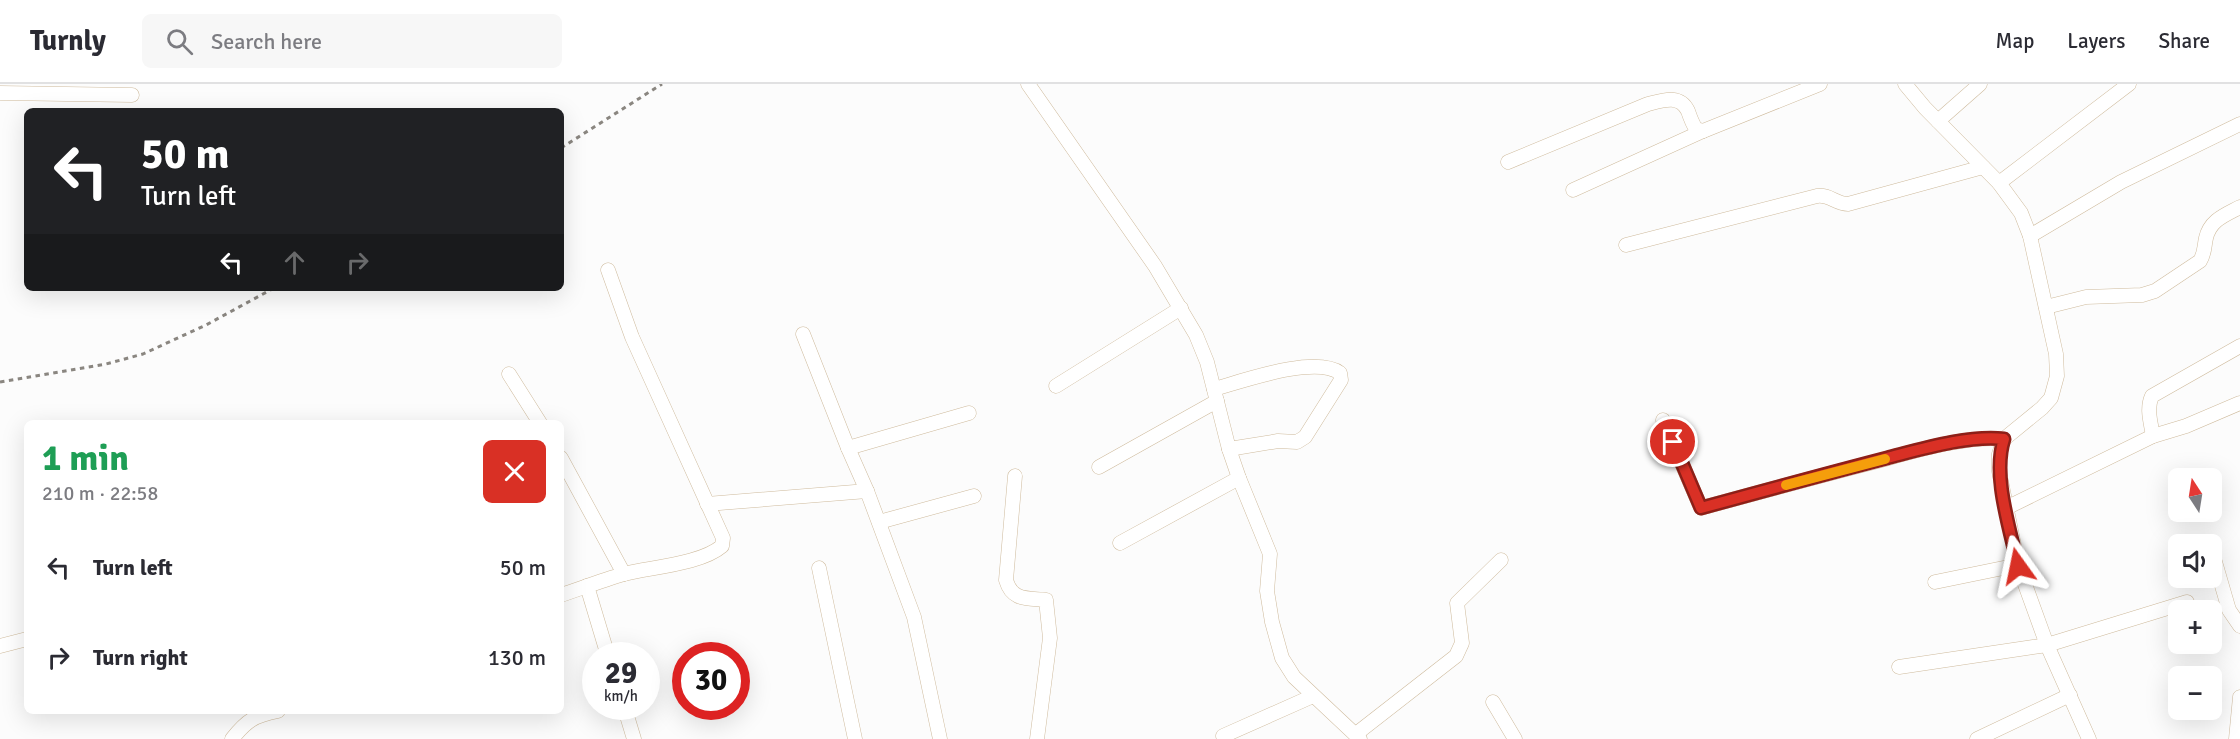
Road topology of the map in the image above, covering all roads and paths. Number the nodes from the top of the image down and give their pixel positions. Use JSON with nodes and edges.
{"nodes":[{"id":1,"x":662,"y":84,"type":"edge"},
{"id":2,"x":1028,"y":84,"type":"edge"},
{"id":3,"x":1820,"y":84,"type":"edge"},
{"id":4,"x":1905,"y":84,"type":"edge"},
{"id":5,"x":1980,"y":84,"type":"edge"},
{"id":6,"x":2129,"y":84,"type":"edge"},
{"id":7,"x":0,"y":93,"type":"edge"},
{"id":8,"x":132,"y":94,"type":"dead end"},
{"id":9,"x":1938,"y":121,"type":"junction"},
{"id":10,"x":2240,"y":124,"type":"edge"},
{"id":11,"x":1703,"y":130,"type":"junction"},
{"id":12,"x":564,"y":146,"type":"edge"},
{"id":13,"x":1508,"y":162,"type":"dead end"},
{"id":14,"x":1983,"y":167,"type":"junction"},
{"id":15,"x":1999,"y":183,"type":"junction"},
{"id":16,"x":1573,"y":190,"type":"dead end"},
{"id":17,"x":2240,"y":207,"type":"edge"},
{"id":18,"x":2030,"y":236,"type":"junction"},
{"id":19,"x":1626,"y":244,"type":"dead end"},
{"id":20,"x":608,"y":270,"type":"dead end"},
{"id":21,"x":268,"y":291,"type":"edge"},
{"id":22,"x":2046,"y":307,"type":"junction"},
{"id":23,"x":1181,"y":308,"type":"junction"},
{"id":24,"x":803,"y":334,"type":"dead end"},
{"id":25,"x":2240,"y":346,"type":"edge"},
{"id":26,"x":509,"y":374,"type":"dead end"},
{"id":27,"x":0,"y":382,"type":"edge"},
{"id":28,"x":1056,"y":386,"type":"dead end"},
{"id":29,"x":1216,"y":395,"type":"junction"},
{"id":30,"x":2240,"y":403,"type":"edge"},
{"id":31,"x":969,"y":413,"type":"dead end"},
{"id":32,"x":538,"y":420,"type":"edge"},
{"id":33,"x":1664,"y":420,"type":"dead end"},
{"id":34,"x":2153,"y":436,"type":"junction"},
{"id":35,"x":2004,"y":439,"type":"junction"},
{"id":36,"x":848,"y":448,"type":"junction"},
{"id":37,"x":1229,"y":449,"type":"junction"},
{"id":38,"x":564,"y":464,"type":"edge"},
{"id":39,"x":1099,"y":467,"type":"dead end"},
{"id":40,"x":1015,"y":476,"type":"dead end"},
{"id":41,"x":1239,"y":478,"type":"junction"},
{"id":42,"x":867,"y":491,"type":"junction"},
{"id":43,"x":974,"y":496,"type":"dead end"},
{"id":44,"x":707,"y":504,"type":"junction"},
{"id":45,"x":2006,"y":508,"type":"junction"},
{"id":46,"x":879,"y":522,"type":"junction"},
{"id":47,"x":1120,"y":543,"type":"dead end"},
{"id":48,"x":1501,"y":560,"type":"dead end"},
{"id":49,"x":2018,"y":566,"type":"junction"},
{"id":50,"x":819,"y":568,"type":"dead end"},
{"id":51,"x":624,"y":574,"type":"junction"},
{"id":52,"x":1935,"y":582,"type":"dead end"},
{"id":53,"x":587,"y":586,"type":"junction"},
{"id":54,"x":2222,"y":586,"type":"edge"},
{"id":55,"x":564,"y":595,"type":"edge"},
{"id":56,"x":2168,"y":608,"type":"edge"},
{"id":57,"x":2240,"y":626,"type":"edge"},
{"id":58,"x":24,"y":640,"type":"edge"},
{"id":59,"x":604,"y":642,"type":"edge"},
{"id":60,"x":2047,"y":645,"type":"junction"},
{"id":61,"x":0,"y":646,"type":"edge"},
{"id":62,"x":1899,"y":667,"type":"dead end"},
{"id":63,"x":1313,"y":696,"type":"junction"},
{"id":64,"x":2070,"y":696,"type":"junction"},
{"id":65,"x":2240,"y":697,"type":"edge"},
{"id":66,"x":1493,"y":702,"type":"dead end"},
{"id":67,"x":263,"y":714,"type":"edge"},
{"id":68,"x":628,"y":720,"type":"edge"},
{"id":69,"x":1223,"y":736,"type":"dead end"},
{"id":70,"x":1358,"y":736,"type":"edge"},
{"id":71,"x":232,"y":739,"type":"edge"},
{"id":72,"x":634,"y":739,"type":"edge"},
{"id":73,"x":855,"y":739,"type":"edge"},
{"id":74,"x":940,"y":739,"type":"edge"},
{"id":75,"x":1037,"y":739,"type":"edge"},
{"id":76,"x":1515,"y":739,"type":"edge"},
{"id":77,"x":1977,"y":739,"type":"edge"},
{"id":78,"x":2089,"y":739,"type":"edge"},
{"id":79,"x":2236,"y":739,"type":"edge"}],
"edges":[{"from":1,"to":12,"type":"path"},
{"from":2,"to":23,"type":"street"},
{"from":3,"to":11,"type":"street"},
{"from":4,"to":9,"type":"street"},
{"from":5,"to":9,"type":"street"},
{"from":6,"to":15,"type":"street"},
{"from":7,"to":8,"type":"street"},
{"from":9,"to":14,"type":"street"},
{"from":10,"to":18,"type":"street"},
{"from":11,"to":13,"type":"street"},
{"from":11,"to":16,"type":"street"},
{"from":14,"to":15,"type":"street"},
{"from":14,"to":19,"type":"street"},
{"from":15,"to":18,"type":"street"},
{"from":17,"to":22,"type":"street"},
{"from":18,"to":22,"type":"street"},
{"from":20,"to":44,"type":"street"},
{"from":21,"to":27,"type":"path"},
{"from":22,"to":35,"type":"street"},
{"from":23,"to":28,"type":"street"},
{"from":23,"to":29,"type":"street"},
{"from":24,"to":36,"type":"street"},
{"from":25,"to":34,"type":"street"},
{"from":26,"to":32,"type":"street"},
{"from":29,"to":37,"type":"street"},
{"from":29,"to":37,"type":"street"},
{"from":29,"to":39,"type":"street"},
{"from":30,"to":34,"type":"street"},
{"from":31,"to":36,"type":"street"},
{"from":33,"to":35,"type":"street"},
{"from":34,"to":45,"type":"street"},
{"from":35,"to":45,"type":"street"},
{"from":36,"to":42,"type":"street"},
{"from":37,"to":41,"type":"street"},
{"from":38,"to":51,"type":"street"},
{"from":40,"to":75,"type":"street"},
{"from":41,"to":47,"type":"street"},
{"from":41,"to":63,"type":"street"},
{"from":42,"to":44,"type":"street"},
{"from":42,"to":46,"type":"street"},
{"from":43,"to":46,"type":"street"},
{"from":44,"to":51,"type":"street"},
{"from":45,"to":49,"type":"street"},
{"from":46,"to":74,"type":"street"},
{"from":48,"to":70,"type":"street"},
{"from":49,"to":52,"type":"street"},
{"from":49,"to":60,"type":"street"},
{"from":50,"to":73,"type":"street"},
{"from":51,"to":53,"type":"street"},
{"from":53,"to":55,"type":"street"},
{"from":53,"to":59,"type":"street"},
{"from":54,"to":57,"type":"street"},
{"from":56,"to":60,"type":"street"},
{"from":58,"to":61,"type":"street"},
{"from":60,"to":62,"type":"street"},
{"from":60,"to":64,"type":"street"},
{"from":63,"to":69,"type":"street"},
{"from":63,"to":70,"type":"street"},
{"from":64,"to":77,"type":"street"},
{"from":64,"to":78,"type":"street"},
{"from":65,"to":79,"type":"street"},
{"from":66,"to":76,"type":"street"},
{"from":67,"to":71,"type":"street"},
{"from":68,"to":72,"type":"street"}]}
